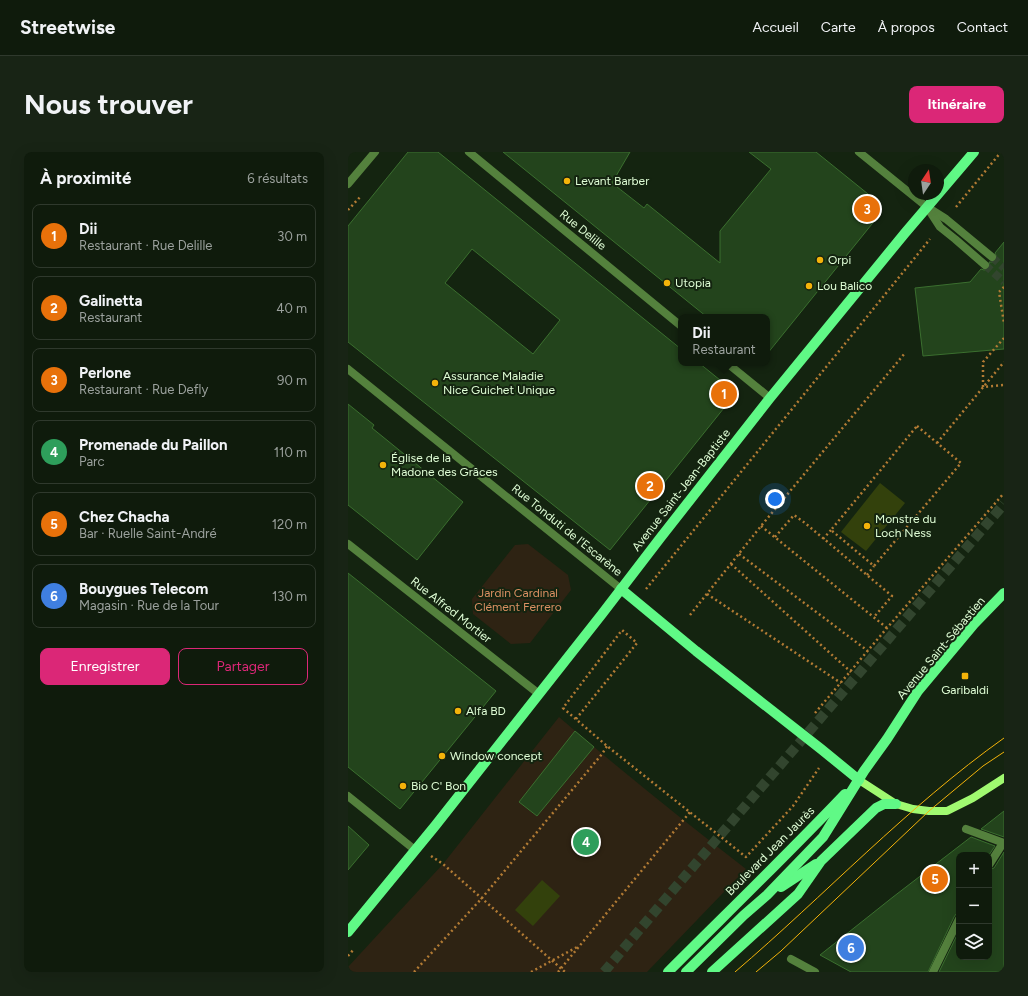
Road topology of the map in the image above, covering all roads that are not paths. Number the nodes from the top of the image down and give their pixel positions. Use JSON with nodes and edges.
{"nodes":[{"id":1,"x":375,"y":152,"type":"edge"},
{"id":2,"x":469,"y":152,"type":"edge"},
{"id":3,"x":859,"y":152,"type":"edge"},
{"id":4,"x":974,"y":152,"type":"edge"},
{"id":5,"x":348,"y":184,"type":"edge"},
{"id":6,"x":927,"y":207,"type":"junction"},
{"id":7,"x":992,"y":257,"type":"tunnel mouth"},
{"id":8,"x":985,"y":265,"type":"tunnel mouth"},
{"id":9,"x":678,"y":324,"type":"edge"},
{"id":10,"x":731,"y":366,"type":"edge"},
{"id":11,"x":348,"y":369,"type":"edge"},
{"id":12,"x":770,"y":398,"type":"junction"},
{"id":13,"x":348,"y":544,"type":"edge"},
{"id":14,"x":621,"y":589,"type":"junction"},
{"id":15,"x":1004,"y":593,"type":"edge"},
{"id":16,"x":539,"y":694,"type":"junction"},
{"id":17,"x":1004,"y":778,"type":"edge"},
{"id":18,"x":858,"y":780,"type":"junction"},
{"id":19,"x":348,"y":796,"type":"edge"},
{"id":20,"x":896,"y":804,"type":"junction"},
{"id":21,"x":966,"y":829,"type":"dead end"},
{"id":22,"x":1004,"y":843,"type":"edge"},
{"id":23,"x":415,"y":850,"type":"junction"},
{"id":24,"x":821,"y":861,"type":"junction"},
{"id":25,"x":992,"y":861,"type":"edge"},
{"id":26,"x":767,"y":895,"type":"junction"},
{"id":27,"x":957,"y":924,"type":"edge"},
{"id":28,"x":348,"y":932,"type":"edge"},
{"id":29,"x":791,"y":959,"type":"dead end"},
{"id":30,"x":668,"y":972,"type":"edge"},
{"id":31,"x":686,"y":972,"type":"edge"},
{"id":32,"x":712,"y":972,"type":"edge"},
{"id":33,"x":815,"y":972,"type":"edge"},
{"id":34,"x":933,"y":972,"type":"edge"}],
"edges":[{"from":1,"to":5,"type":"street"},
{"from":2,"to":9,"type":"street","name":"Rue Delille"},
{"from":3,"to":6,"type":"street"},
{"from":4,"to":6,"type":"main road","name":"Avenue Saint-Jean-Baptiste"},
{"from":6,"to":7,"type":"street"},
{"from":6,"to":8,"type":"street"},
{"from":6,"to":12,"type":"main road","name":"Avenue Saint-Jean-Baptiste"},
{"from":10,"to":12,"type":"street"},
{"from":11,"to":14,"type":"street","name":"Rue Tonduti de l'Escarène"},
{"from":12,"to":14,"type":"main road","name":"Avenue Saint-Jean-Baptiste"},
{"from":13,"to":16,"type":"street","name":"Rue Alfred Mortier"},
{"from":14,"to":16,"type":"main road","name":"Avenue Saint-Jean-Baptiste"},
{"from":14,"to":18,"type":"main road"},
{"from":15,"to":18,"type":"main road","name":"Avenue Saint-Sébastien"},
{"from":16,"to":23,"type":"main road","name":"Avenue Saint-Jean-Baptiste"},
{"from":17,"to":20,"type":"street"},
{"from":18,"to":20,"type":"street"},
{"from":18,"to":26,"type":"main road"},
{"from":18,"to":30,"type":"main road","name":"Boulevard Jean Jaurès"},
{"from":19,"to":23,"type":"street"},
{"from":20,"to":24,"type":"main road"},
{"from":21,"to":22,"type":"street"},
{"from":22,"to":25,"type":"street"},
{"from":23,"to":28,"type":"main road","name":"Avenue Saint-Jean-Baptiste"},
{"from":24,"to":26,"type":"main road"},
{"from":24,"to":32,"type":"main road"},
{"from":26,"to":31,"type":"main road"},
{"from":27,"to":34,"type":"street"},
{"from":29,"to":33,"type":"street"}]}
